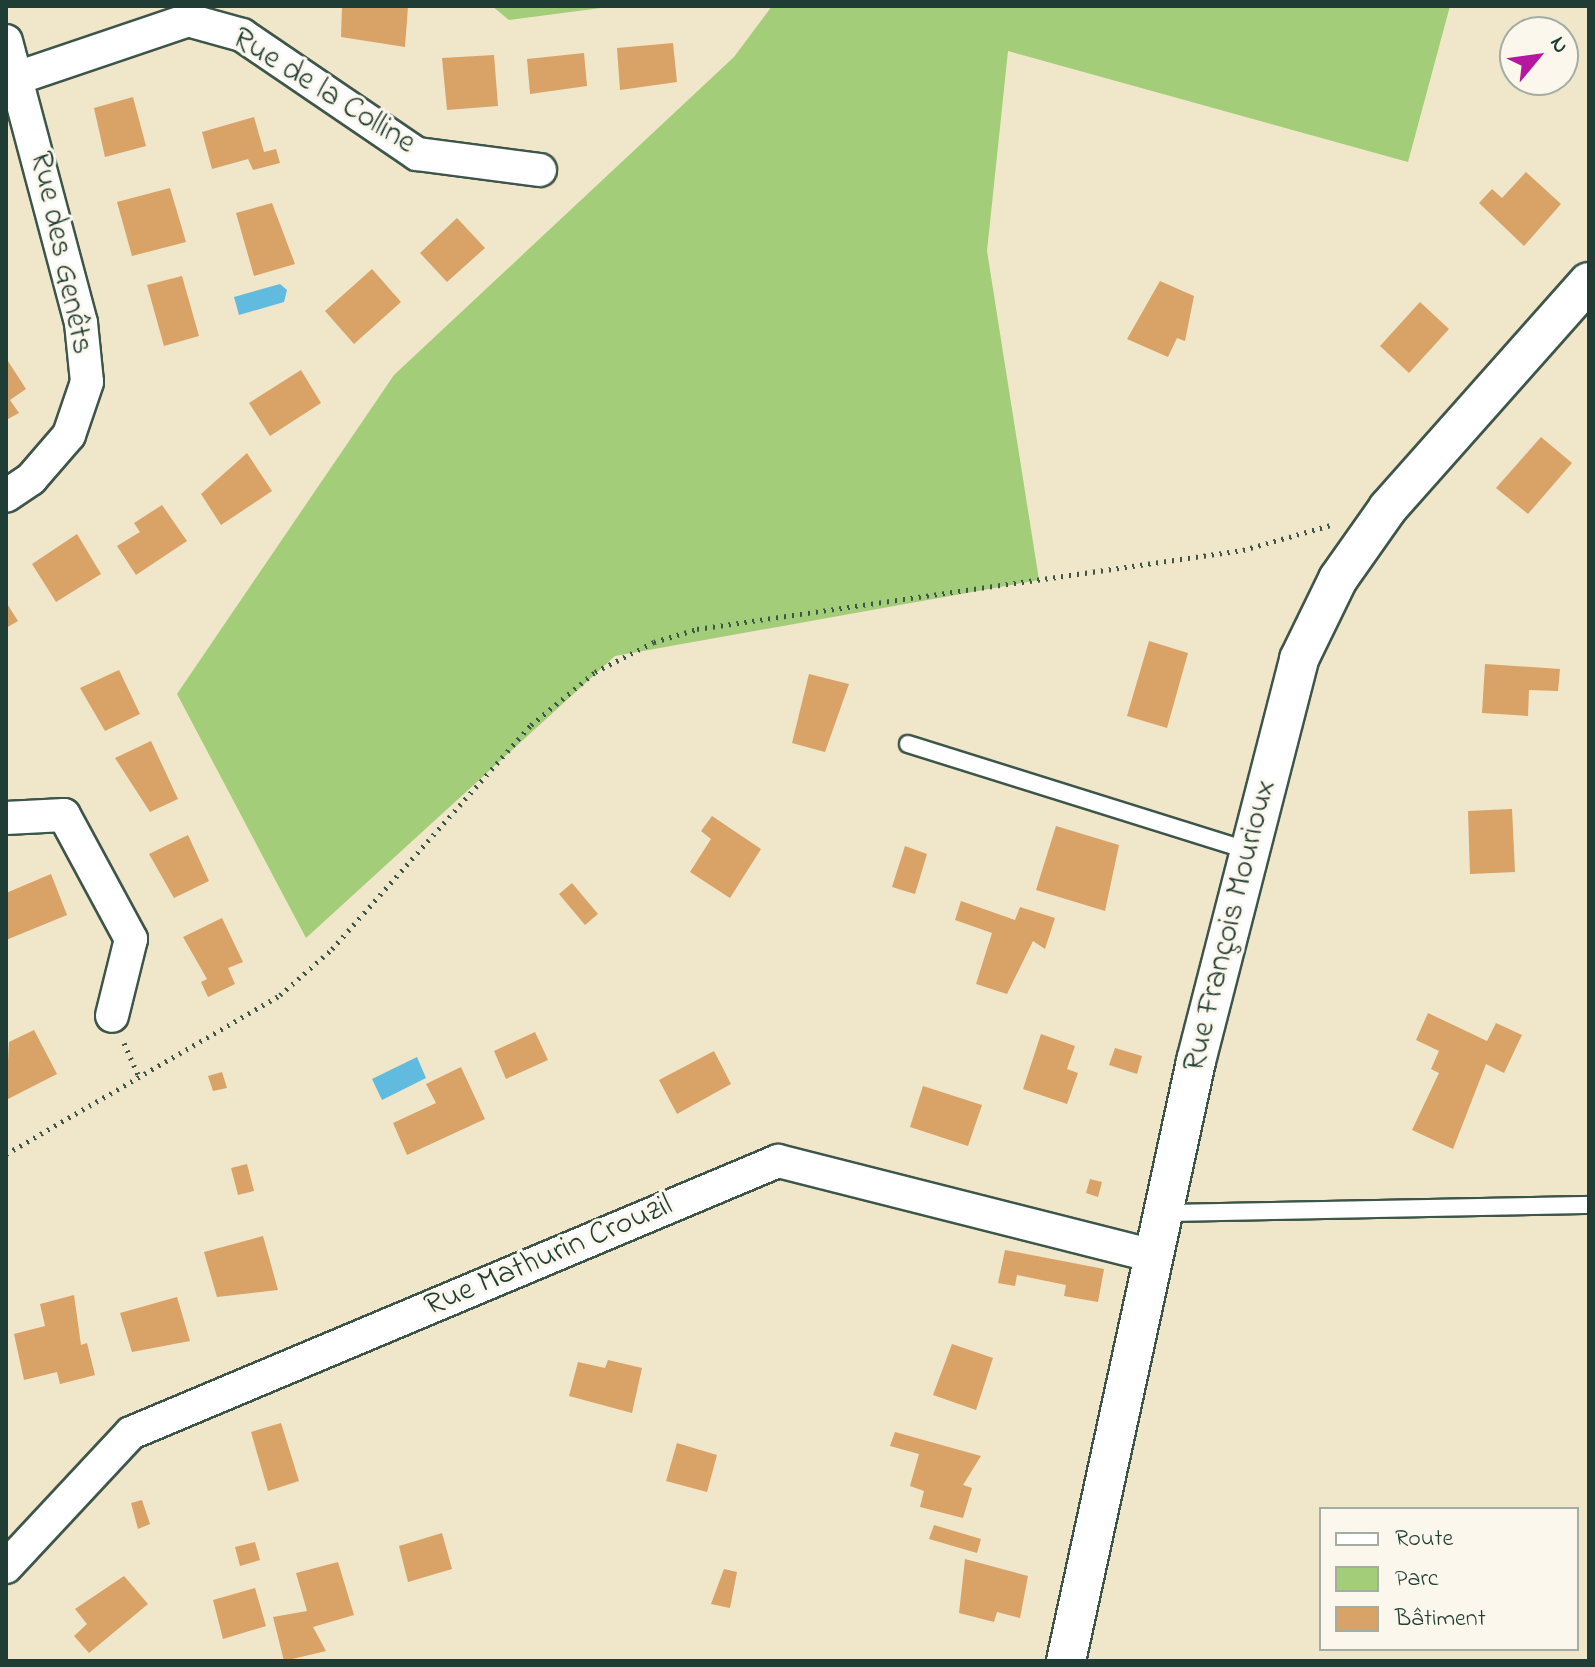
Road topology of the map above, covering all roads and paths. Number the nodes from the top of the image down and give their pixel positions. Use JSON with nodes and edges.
{"nodes":[{"id":1,"x":6,"y":41,"type":"edge"},
{"id":2,"x":20,"y":77,"type":"junction"},
{"id":3,"x":540,"y":170,"type":"dead end"},
{"id":4,"x":1589,"y":282,"type":"edge"},
{"id":5,"x":6,"y":496,"type":"edge"},
{"id":6,"x":1388,"y":508,"type":"junction"},
{"id":7,"x":908,"y":744,"type":"dead end"},
{"id":8,"x":6,"y":818,"type":"edge"},
{"id":9,"x":1250,"y":851,"type":"junction"},
{"id":10,"x":112,"y":1016,"type":"dead end"},
{"id":11,"x":6,"y":1154,"type":"edge"},
{"id":12,"x":1589,"y":1205,"type":"edge"},
{"id":13,"x":1164,"y":1213,"type":"junction"},
{"id":14,"x":1153,"y":1256,"type":"junction"},
{"id":15,"x":6,"y":1567,"type":"edge"},
{"id":16,"x":1066,"y":1661,"type":"edge"}],
"edges":[{"from":1,"to":2,"type":"street","name":"Rue des Genêts"},
{"from":2,"to":3,"type":"street","name":"Rue de la Colline"},
{"from":2,"to":5,"type":"street","name":"Rue des Genêts"},
{"from":4,"to":6,"type":"street","name":"Rue François Mourioux"},
{"from":6,"to":9,"type":"street","name":"Rue François Mourioux"},
{"from":6,"to":11,"type":"path"},
{"from":7,"to":9,"type":"lane"},
{"from":8,"to":10,"type":"street"},
{"from":9,"to":13,"type":"street","name":"Rue François Mourioux"},
{"from":12,"to":13,"type":"lane"},
{"from":13,"to":14,"type":"street","name":"Rue François Mourioux"},
{"from":14,"to":15,"type":"street","name":"Rue Mathurin Crouzil"},
{"from":14,"to":16,"type":"street","name":"Rue François Mourioux"}]}
